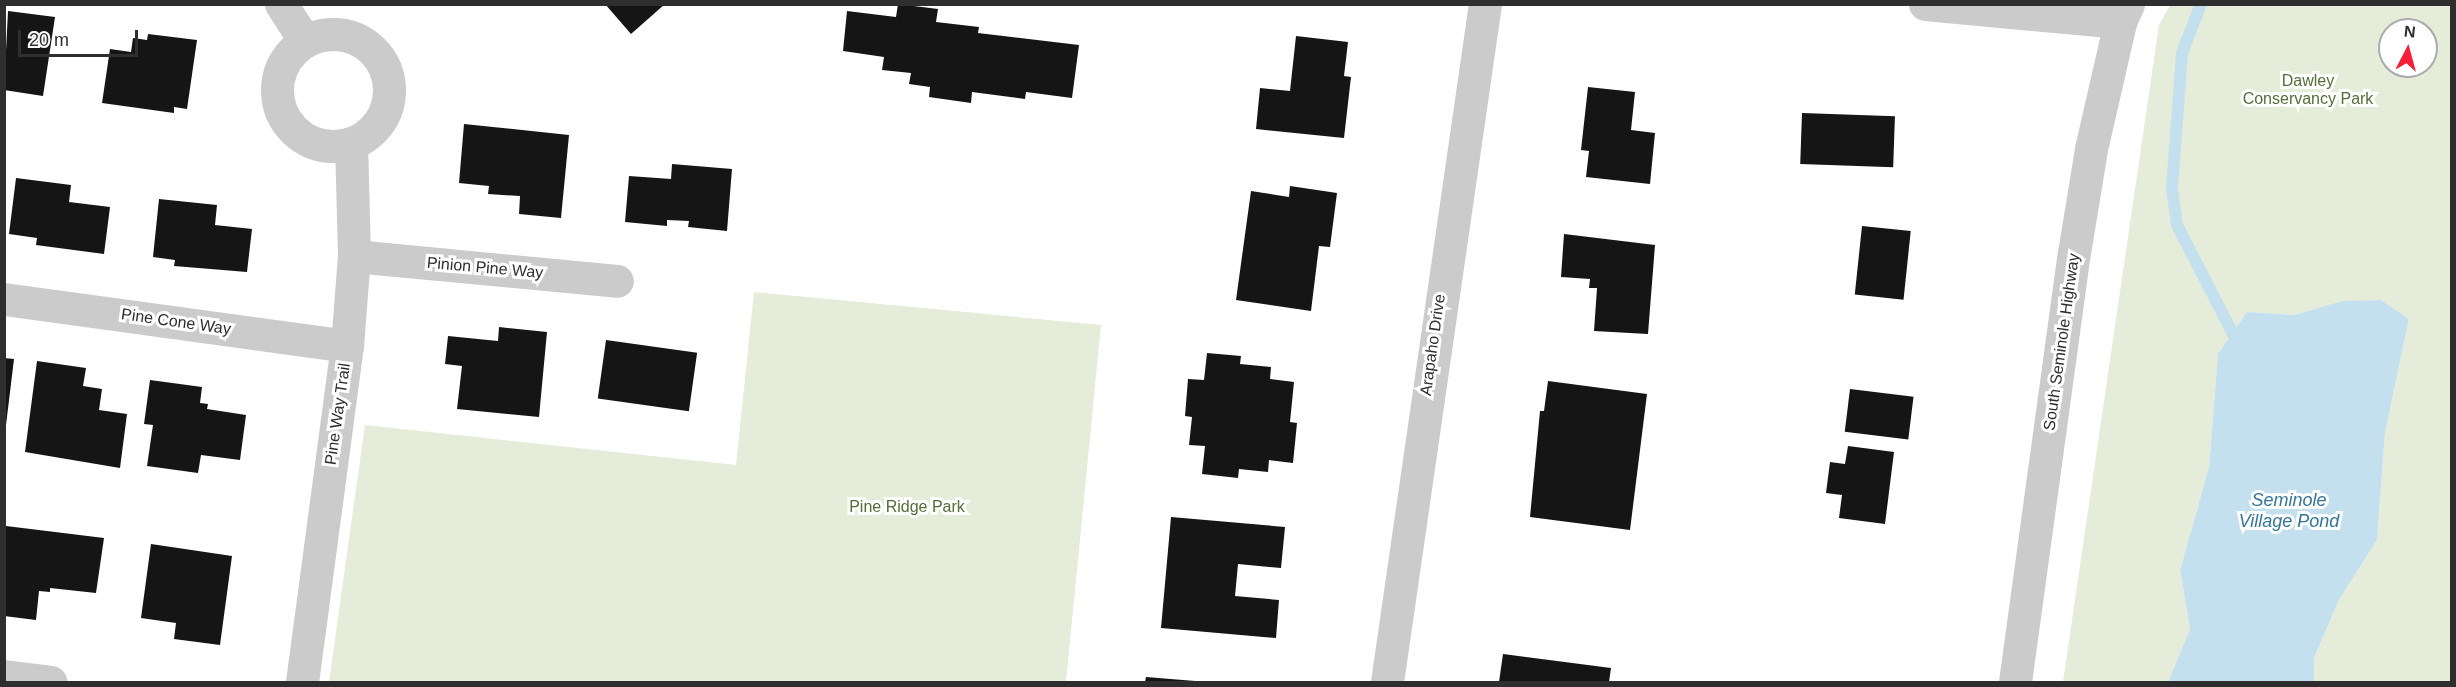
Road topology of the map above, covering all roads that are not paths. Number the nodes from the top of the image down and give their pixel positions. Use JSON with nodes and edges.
{"nodes":[{"id":1,"x":281,"y":4,"type":"edge"},
{"id":2,"x":1925,"y":4,"type":"edge"},
{"id":3,"x":1484,"y":7,"type":"edge"},
{"id":4,"x":2124,"y":14,"type":"edge"},
{"id":5,"x":305,"y":41,"type":"junction"},
{"id":6,"x":351,"y":143,"type":"junction"},
{"id":7,"x":354,"y":256,"type":"junction"},
{"id":8,"x":617,"y":280,"type":"dead end"},
{"id":9,"x":4,"y":299,"type":"edge"},
{"id":10,"x":347,"y":346,"type":"junction"},
{"id":11,"x":4,"y":676,"type":"edge"},
{"id":12,"x":51,"y":682,"type":"edge"},
{"id":13,"x":302,"y":682,"type":"edge"},
{"id":14,"x":1387,"y":682,"type":"edge"},
{"id":15,"x":2015,"y":682,"type":"edge"}],
"edges":[{"from":1,"to":5,"type":"street"},
{"from":2,"to":4,"type":"street"},
{"from":3,"to":14,"type":"street","name":"Arapaho Drive"},
{"from":4,"to":15,"type":"street","name":"South Seminole Highway"},
{"from":5,"to":6,"type":"street"},
{"from":5,"to":6,"type":"street"},
{"from":6,"to":7,"type":"street","name":"Pine Way Trail"},
{"from":7,"to":8,"type":"street","name":"Pinion Pine Way"},
{"from":7,"to":10,"type":"street","name":"Pine Way Trail"},
{"from":9,"to":10,"type":"street","name":"Pine Cone Way"},
{"from":10,"to":13,"type":"street","name":"Pine Way Trail"},
{"from":11,"to":12,"type":"street"}]}
